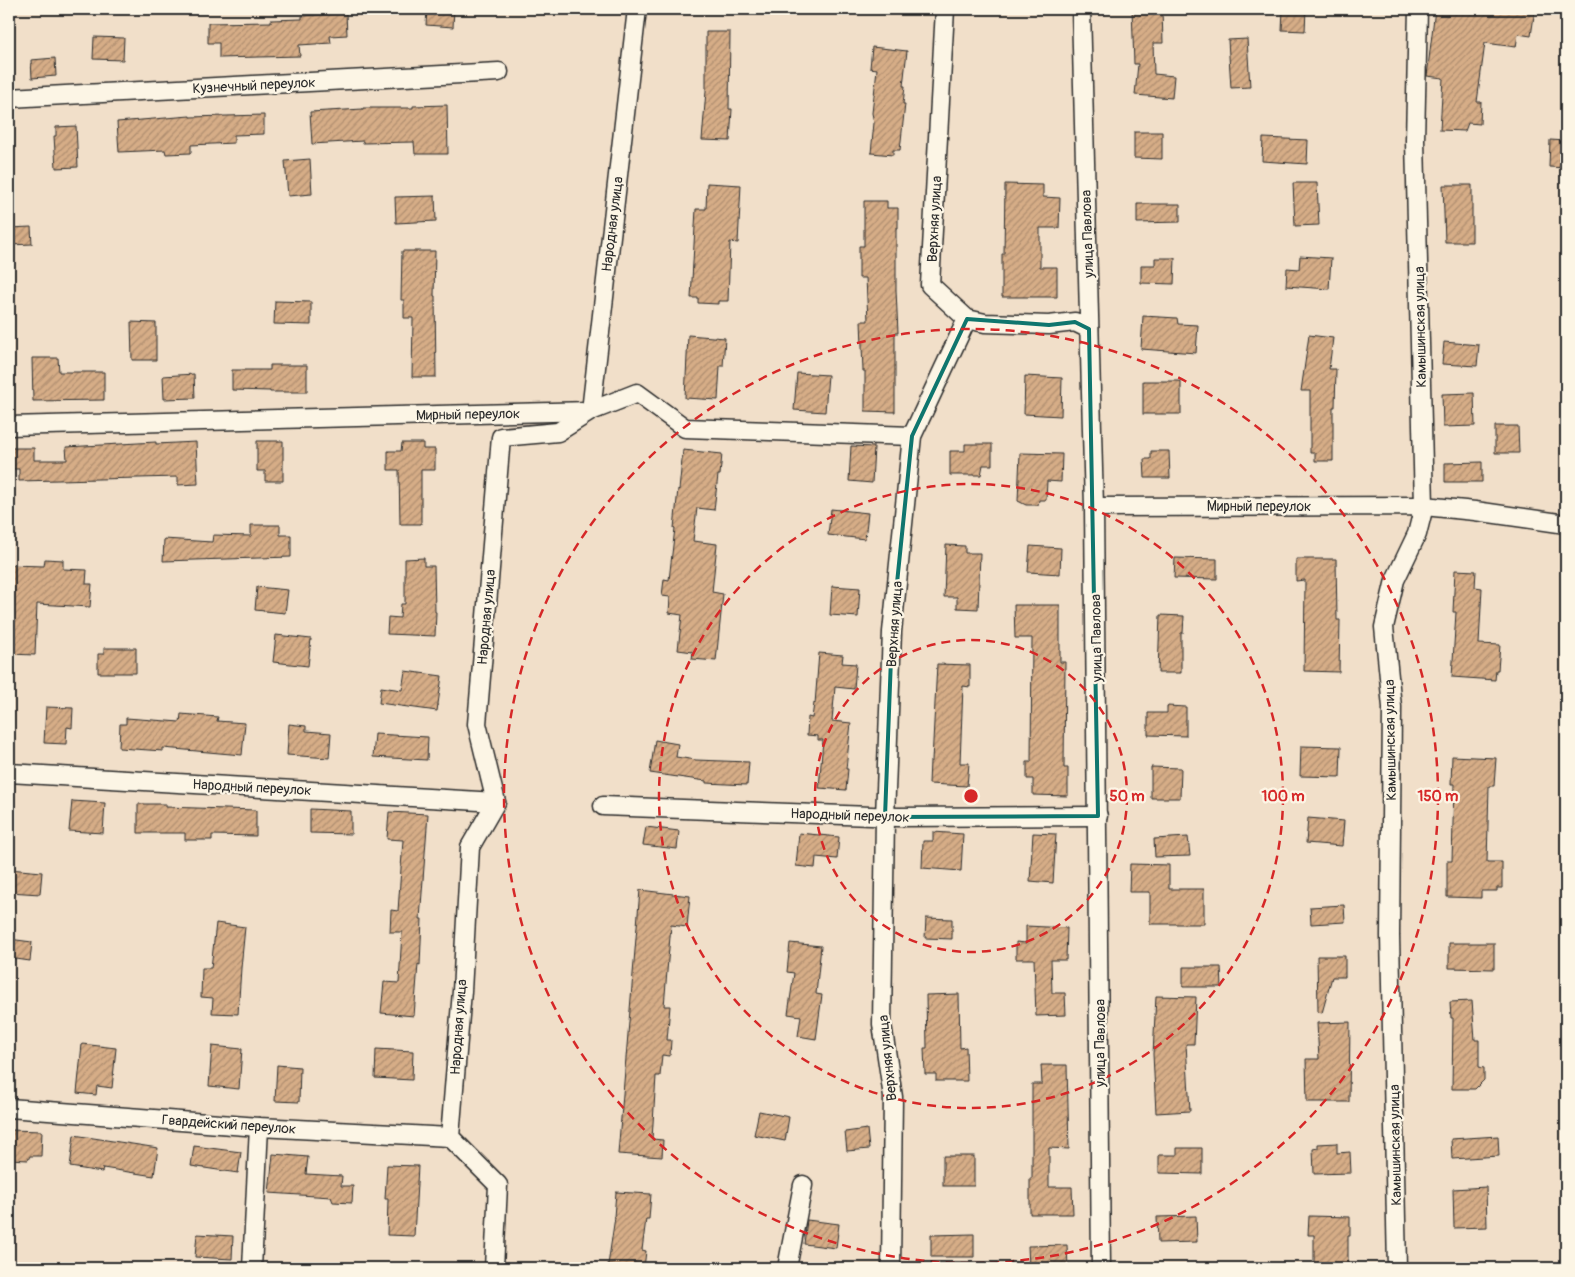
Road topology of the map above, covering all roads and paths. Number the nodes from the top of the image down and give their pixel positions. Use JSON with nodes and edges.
{"nodes":[{"id":1,"x":637,"y":9,"type":"edge"},
{"id":2,"x":944,"y":9,"type":"edge"},
{"id":3,"x":1081,"y":9,"type":"edge"},
{"id":4,"x":1418,"y":9,"type":"edge"},
{"id":5,"x":499,"y":72,"type":"dead end"},
{"id":6,"x":9,"y":98,"type":"edge"},
{"id":7,"x":967,"y":318,"type":"junction"},
{"id":8,"x":1089,"y":329,"type":"junction"},
{"id":9,"x":591,"y":411,"type":"junction"},
{"id":10,"x":9,"y":426,"type":"edge"},
{"id":11,"x":912,"y":436,"type":"junction"},
{"id":12,"x":1424,"y":506,"type":"junction"},
{"id":13,"x":1094,"y":507,"type":"junction"},
{"id":14,"x":1566,"y":524,"type":"edge"},
{"id":15,"x":9,"y":773,"type":"edge"},
{"id":16,"x":496,"y":802,"type":"junction"},
{"id":17,"x":603,"y":806,"type":"dead end"},
{"id":18,"x":1098,"y":816,"type":"junction"},
{"id":19,"x":885,"y":817,"type":"junction"},
{"id":20,"x":9,"y":1108,"type":"edge"},
{"id":21,"x":259,"y":1127,"type":"junction"},
{"id":22,"x":450,"y":1137,"type":"junction"},
{"id":23,"x":803,"y":1185,"type":"dead end"},
{"id":24,"x":252,"y":1268,"type":"edge"},
{"id":25,"x":494,"y":1268,"type":"edge"},
{"id":26,"x":787,"y":1268,"type":"edge"},
{"id":27,"x":892,"y":1268,"type":"edge"},
{"id":28,"x":1102,"y":1268,"type":"edge"},
{"id":29,"x":1397,"y":1268,"type":"edge"}],
"edges":[{"from":1,"to":9,"type":"street","name":"Народная улица"},
{"from":2,"to":7,"type":"street","name":"Верхняя улица"},
{"from":3,"to":8,"type":"street","name":"улица Павлова"},
{"from":4,"to":12,"type":"street","name":"Камышинская улица"},
{"from":5,"to":6,"type":"street","name":"Кузнечный переулок"},
{"from":7,"to":8,"type":"street"},
{"from":7,"to":11,"type":"street","name":"Верхняя улица"},
{"from":8,"to":13,"type":"street","name":"улица Павлова"},
{"from":9,"to":10,"type":"street","name":"Мирный переулок"},
{"from":9,"to":11,"type":"street","name":"Мирный переулок"},
{"from":9,"to":16,"type":"street","name":"Народная улица"},
{"from":11,"to":19,"type":"street","name":"Верхняя улица"},
{"from":12,"to":13,"type":"street","name":"Мирный переулок"},
{"from":12,"to":14,"type":"street","name":"Мирный переулок"},
{"from":12,"to":29,"type":"street","name":"Камышинская улица"},
{"from":13,"to":18,"type":"street","name":"улица Павлова"},
{"from":15,"to":16,"type":"street","name":"Народный переулок"},
{"from":16,"to":22,"type":"street","name":"Народная улица"},
{"from":17,"to":19,"type":"street","name":"Народный переулок"},
{"from":18,"to":19,"type":"street","name":"Народный переулок"},
{"from":18,"to":28,"type":"street","name":"улица Павлова"},
{"from":19,"to":27,"type":"street","name":"Верхняя улица"},
{"from":20,"to":21,"type":"street","name":"Гвардейский переулок"},
{"from":21,"to":22,"type":"street","name":"Гвардейский переулок"},
{"from":21,"to":24,"type":"street"},
{"from":22,"to":25,"type":"street"},
{"from":23,"to":26,"type":"street"}]}
